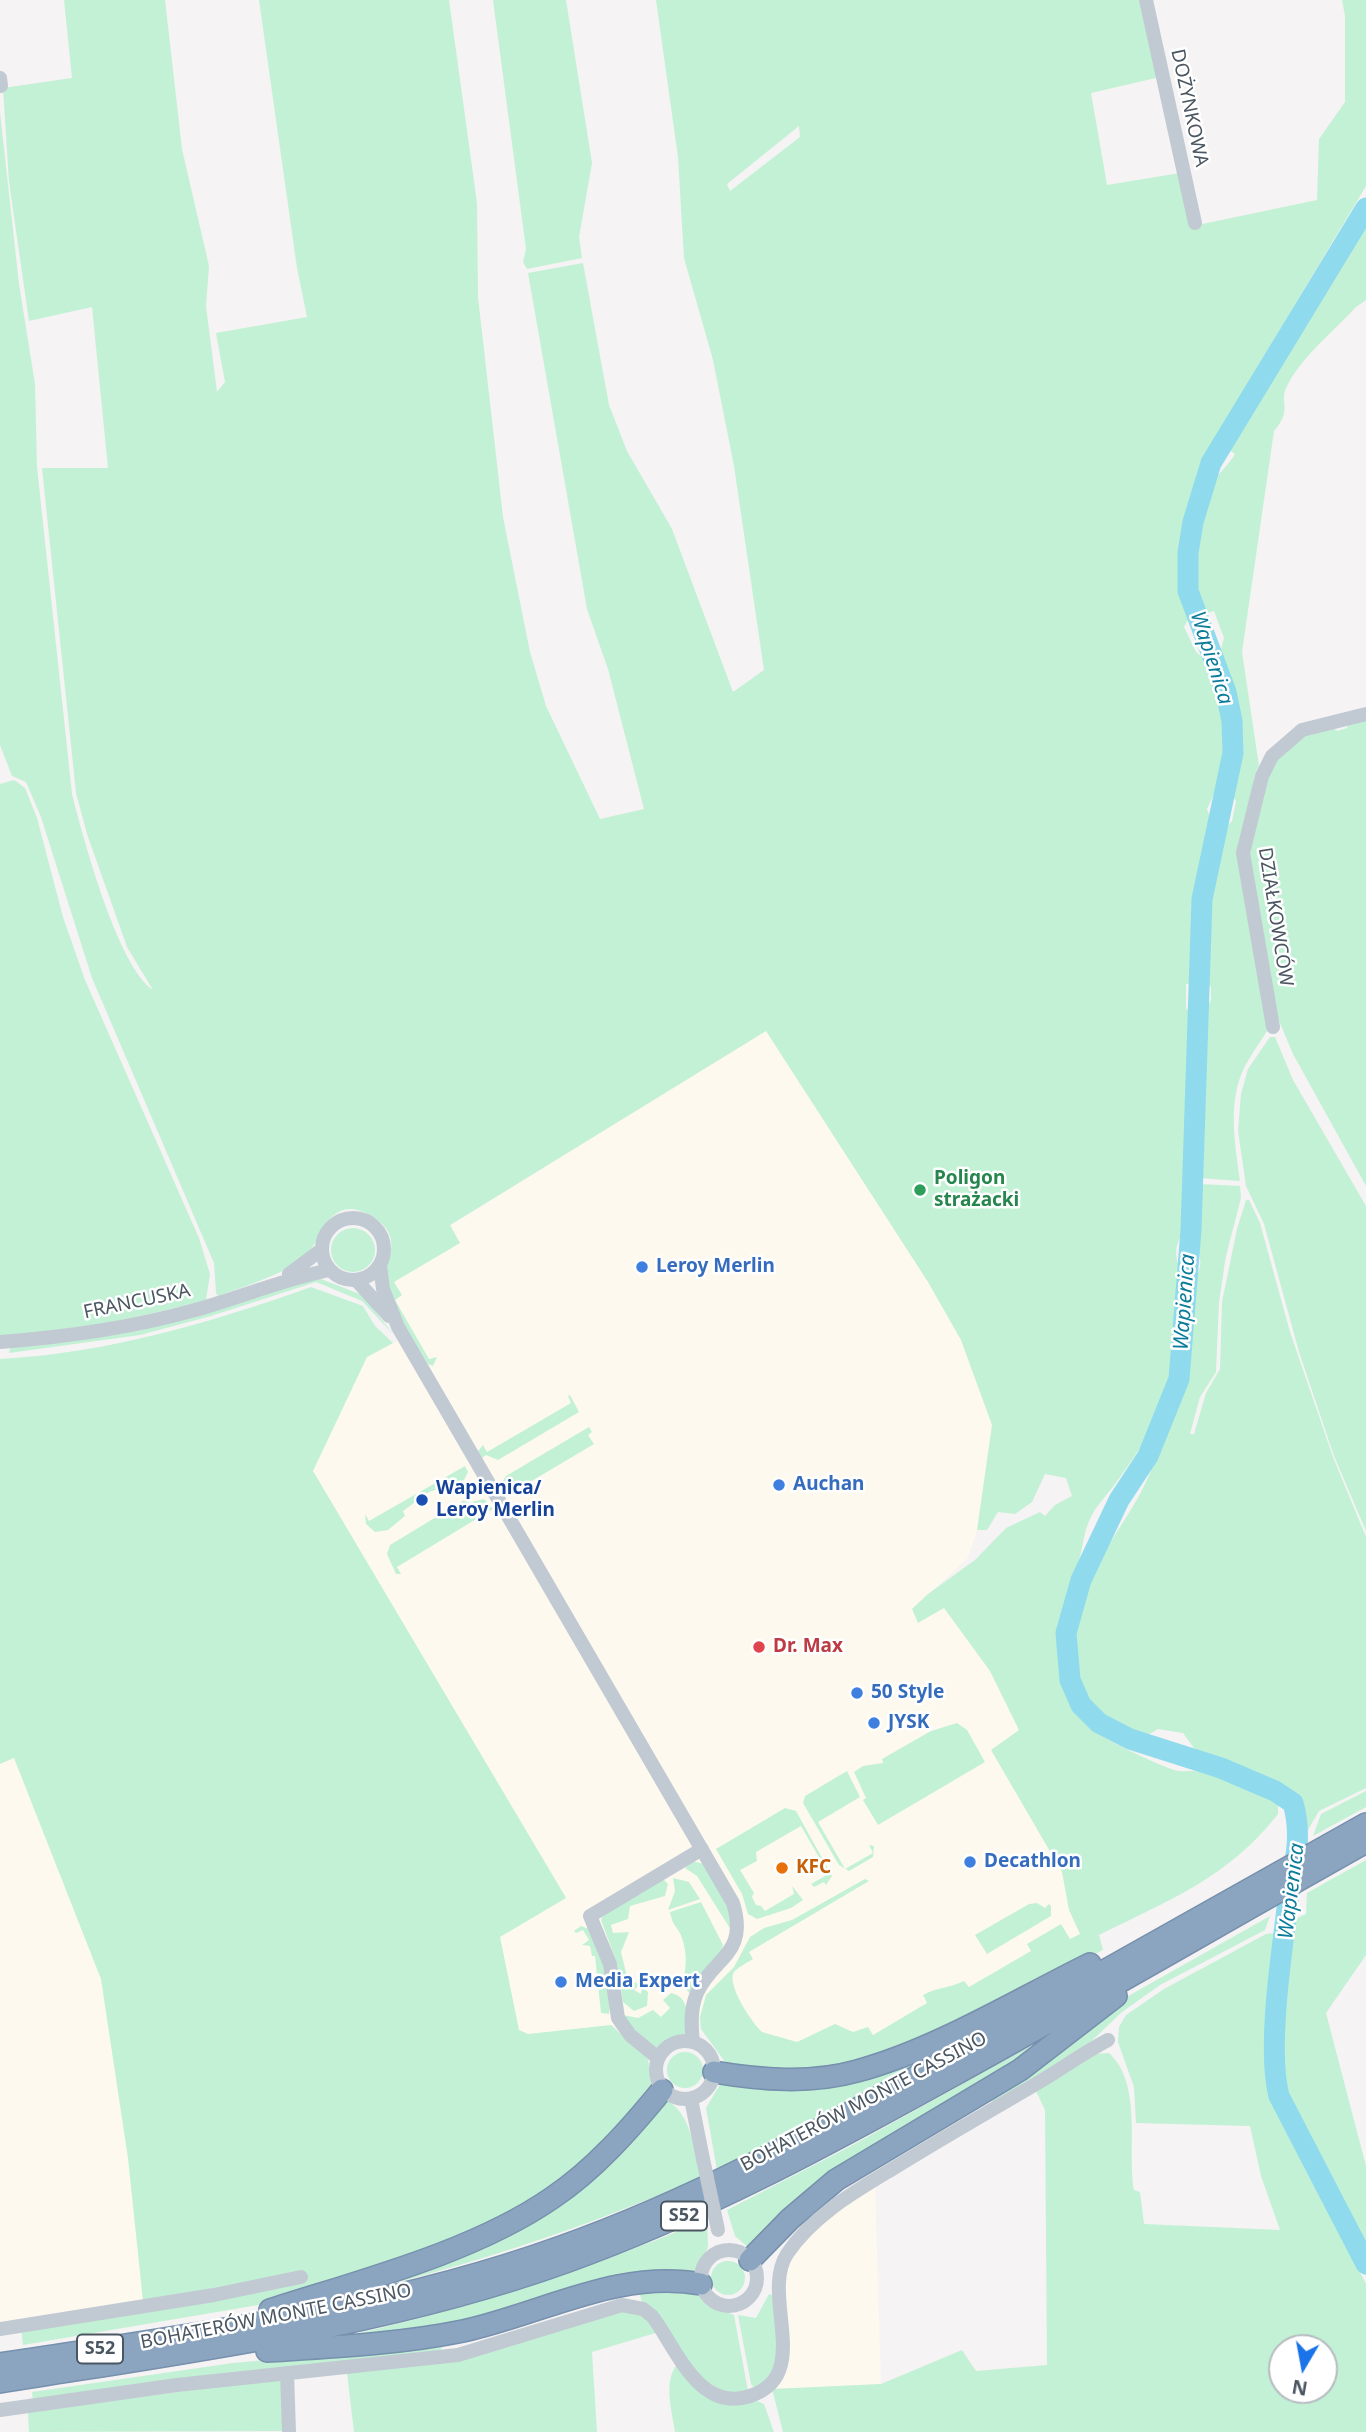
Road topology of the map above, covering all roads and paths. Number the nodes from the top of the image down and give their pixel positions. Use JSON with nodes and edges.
{"nodes":[{"id":1,"x":1146,"y":0,"type":"edge"},
{"id":2,"x":0,"y":78,"type":"edge"},
{"id":3,"x":1,"y":86,"type":"edge"},
{"id":4,"x":1195,"y":223,"type":"dead end"},
{"id":5,"x":1366,"y":714,"type":"edge"},
{"id":6,"x":1273,"y":1027,"type":"dead end"},
{"id":7,"x":321,"y":1250,"type":"junction"},
{"id":8,"x":380,"y":1266,"type":"junction"},
{"id":9,"x":328,"y":1270,"type":"junction"},
{"id":10,"x":279,"y":1280,"type":"junction"},
{"id":11,"x":357,"y":1281,"type":"junction"},
{"id":12,"x":398,"y":1327,"type":"junction"},
{"id":13,"x":0,"y":1342,"type":"edge"},
{"id":14,"x":1366,"y":1824,"type":"edge"},
{"id":15,"x":1366,"y":1842,"type":"edge"},
{"id":16,"x":702,"y":1849,"type":"junction"},
{"id":17,"x":1198,"y":1918,"type":"junction"},
{"id":18,"x":1175,"y":1950,"type":"junction"},
{"id":19,"x":1108,"y":2040,"type":"dead end"},
{"id":20,"x":693,"y":2042,"type":"junction"},
{"id":21,"x":658,"y":2058,"type":"junction"},
{"id":22,"x":714,"y":2072,"type":"junction"},
{"id":23,"x":662,"y":2090,"type":"junction"},
{"id":24,"x":691,"y":2099,"type":"junction"},
{"id":25,"x":723,"y":2250,"type":"junction"},
{"id":26,"x":750,"y":2260,"type":"junction"},
{"id":27,"x":301,"y":2277,"type":"dead end"},
{"id":28,"x":701,"y":2284,"type":"junction"},
{"id":29,"x":0,"y":2329,"type":"edge"},
{"id":30,"x":200,"y":2333,"type":"junction"},
{"id":31,"x":146,"y":2358,"type":"junction"},
{"id":32,"x":0,"y":2364,"type":"edge"},
{"id":33,"x":287,"y":2373,"type":"junction"},
{"id":34,"x":0,"y":2382,"type":"edge"},
{"id":35,"x":0,"y":2410,"type":"edge"},
{"id":36,"x":289,"y":2432,"type":"edge"}],
"edges":[{"from":1,"to":4,"type":"street","name":"DOŻYNKOWA"},
{"from":2,"to":3,"type":"street"},
{"from":5,"to":6,"type":"street","name":"DZIAŁKOWCÓW"},
{"from":7,"to":8,"type":"street"},
{"from":7,"to":9,"type":"street"},
{"from":7,"to":10,"type":"street","name":"FRANCUSKA"},
{"from":8,"to":11,"type":"street"},
{"from":8,"to":12,"type":"street"},
{"from":9,"to":10,"type":"street","name":"FRANCUSKA"},
{"from":9,"to":11,"type":"street"},
{"from":10,"to":13,"type":"street","name":"FRANCUSKA"},
{"from":11,"to":12,"type":"street"},
{"from":12,"to":16,"type":"street"},
{"from":14,"to":17,"type":"highway","name":"BOHATERÓW MONTE CASSINO","number":"S52"},
{"from":15,"to":18,"type":"highway","name":"BOHATERÓW MONTE CASSINO","number":"S52"},
{"from":16,"to":20,"type":"street"},
{"from":16,"to":21,"type":"street"},
{"from":17,"to":22,"type":"highway"},
{"from":17,"to":30,"type":"highway","name":"BOHATERÓW MONTE CASSINO","number":"S52"},
{"from":18,"to":26,"type":"highway"},
{"from":18,"to":31,"type":"highway","name":"BOHATERÓW MONTE CASSINO","number":"S52"},
{"from":19,"to":33,"type":"street"},
{"from":20,"to":21,"type":"street"},
{"from":20,"to":22,"type":"street"},
{"from":21,"to":23,"type":"street"},
{"from":22,"to":24,"type":"street"},
{"from":23,"to":24,"type":"street"},
{"from":23,"to":30,"type":"highway"},
{"from":24,"to":25,"type":"street","bridge":true},
{"from":25,"to":26,"type":"street"},
{"from":25,"to":28,"type":"street"},
{"from":26,"to":28,"type":"street"},
{"from":27,"to":29,"type":"street"},
{"from":28,"to":31,"type":"highway"},
{"from":30,"to":32,"type":"highway","name":"BOHATERÓW MONTE CASSINO","number":"S52"},
{"from":31,"to":34,"type":"highway","name":"BOHATERÓW MONTE CASSINO","number":"S52"},
{"from":33,"to":35,"type":"street"},
{"from":33,"to":36,"type":"street"}]}
